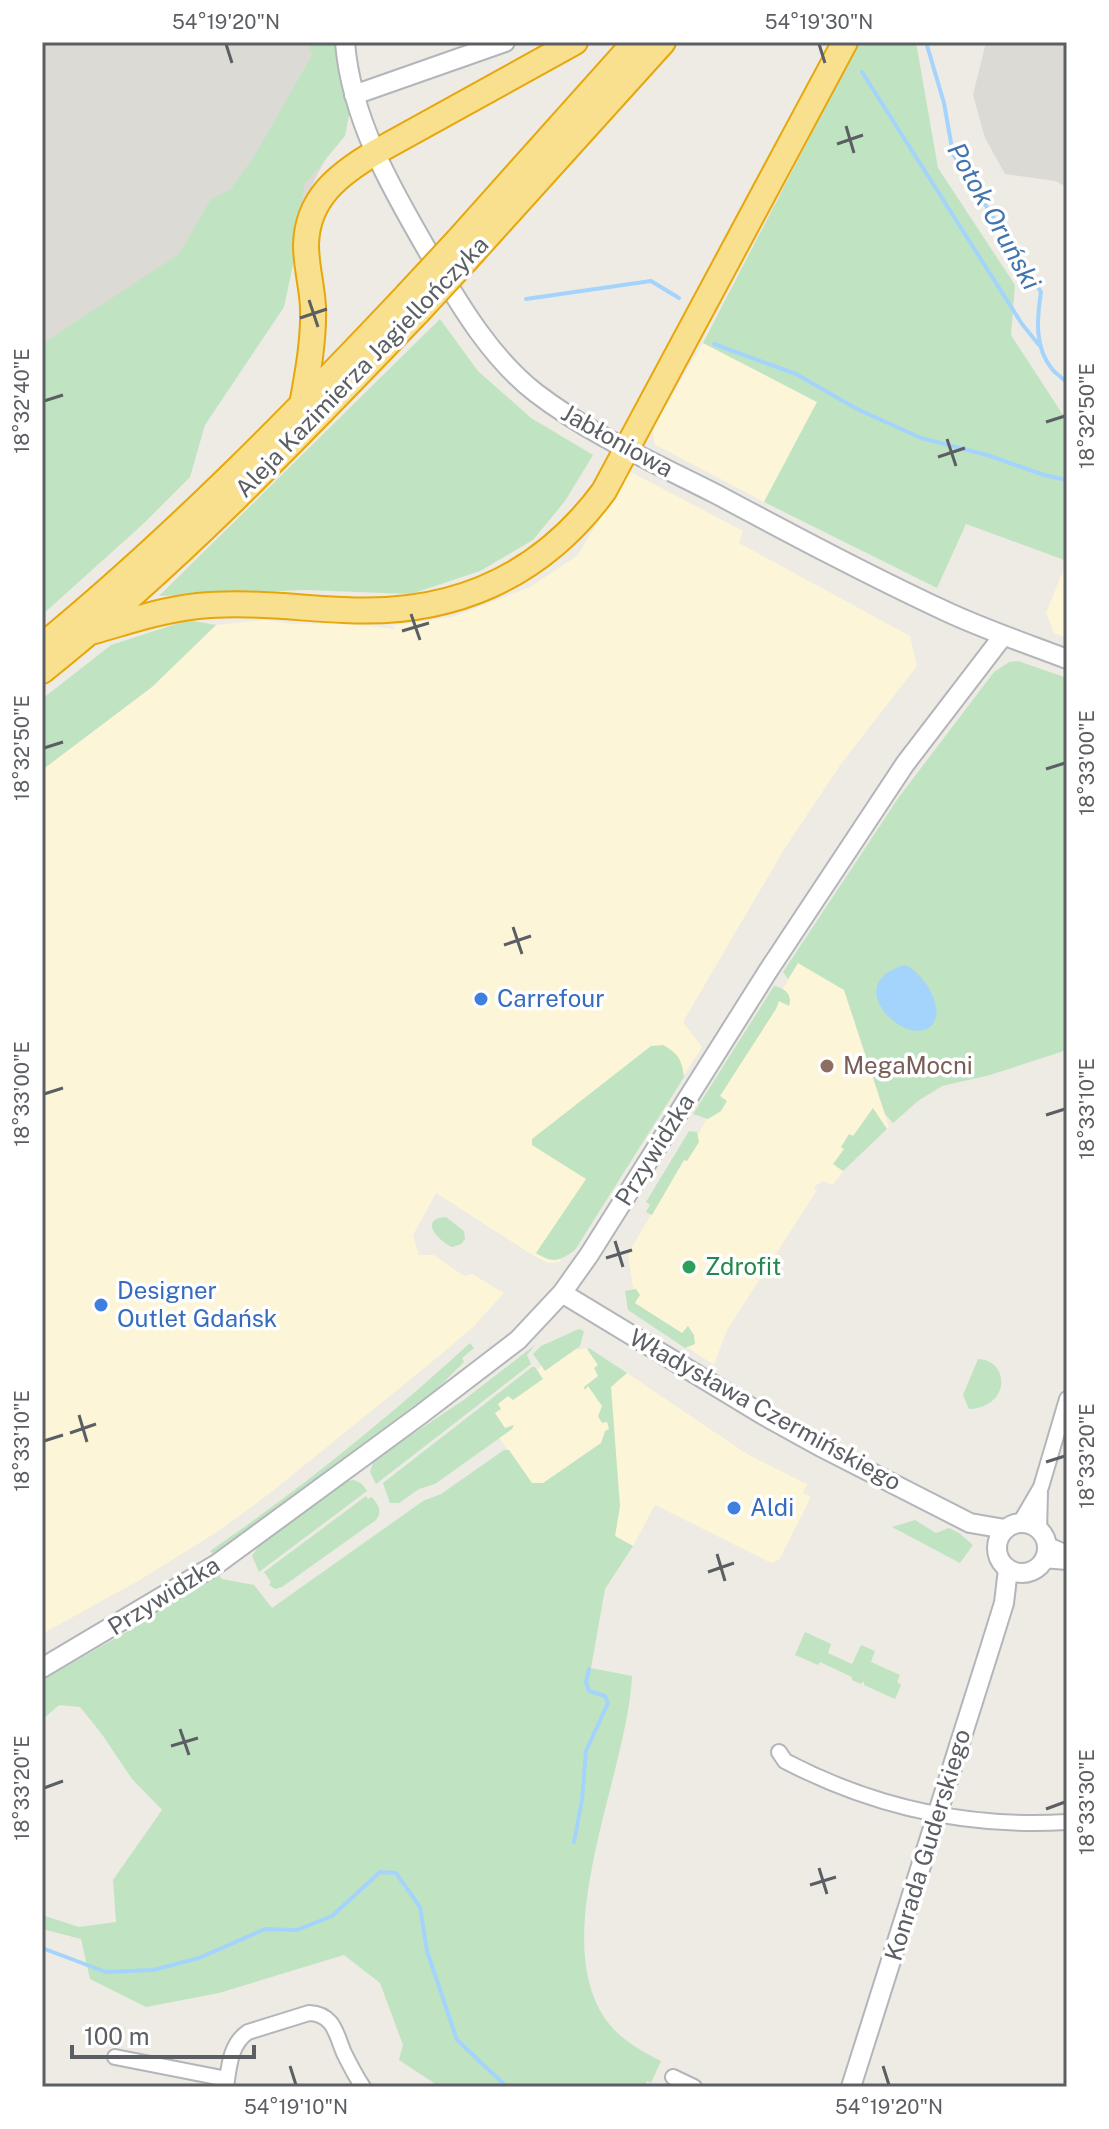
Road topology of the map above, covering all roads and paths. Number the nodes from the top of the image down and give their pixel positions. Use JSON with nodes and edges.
{"nodes":[{"id":1,"x":345,"y":42,"type":"edge"},
{"id":2,"x":505,"y":42,"type":"edge"},
{"id":3,"x":575,"y":42,"type":"edge"},
{"id":4,"x":635,"y":42,"type":"edge"},
{"id":5,"x":663,"y":42,"type":"edge"},
{"id":6,"x":845,"y":42,"type":"edge"},
{"id":7,"x":354,"y":95,"type":"junction"},
{"id":8,"x":376,"y":152,"type":"junction"},
{"id":9,"x":463,"y":249,"type":"junction"},
{"id":10,"x":412,"y":304,"type":"junction"},
{"id":11,"x":302,"y":405,"type":"junction"},
{"id":12,"x":628,"y":449,"type":"junction"},
{"id":13,"x":969,"y":621,"type":"junction"},
{"id":14,"x":91,"y":632,"type":"junction"},
{"id":15,"x":1003,"y":636,"type":"junction"},
{"id":16,"x":42,"y":646,"type":"edge"},
{"id":17,"x":985,"y":659,"type":"junction"},
{"id":18,"x":1067,"y":659,"type":"edge"},
{"id":19,"x":42,"y":671,"type":"edge"},
{"id":20,"x":562,"y":1293,"type":"junction"},
{"id":21,"x":1067,"y":1399,"type":"edge"},
{"id":22,"x":1041,"y":1487,"type":"junction"},
{"id":23,"x":1007,"y":1533,"type":"junction"},
{"id":24,"x":1043,"y":1545,"type":"junction"},
{"id":25,"x":1067,"y":1553,"type":"edge"},
{"id":26,"x":1067,"y":1562,"type":"edge"},
{"id":27,"x":1016,"y":1571,"type":"junction"},
{"id":28,"x":42,"y":1668,"type":"edge"},
{"id":29,"x":779,"y":1752,"type":"dead end"},
{"id":30,"x":937,"y":1816,"type":"junction"},
{"id":31,"x":1067,"y":1822,"type":"edge"},
{"id":32,"x":115,"y":2057,"type":"dead end"},
{"id":33,"x":673,"y":2077,"type":"dead end"},
{"id":34,"x":226,"y":2083,"type":"edge"},
{"id":35,"x":363,"y":2087,"type":"edge"},
{"id":36,"x":694,"y":2087,"type":"edge"},
{"id":37,"x":851,"y":2087,"type":"edge"}],
"edges":[{"from":1,"to":7,"type":"street","name":"Jabłoniowa"},
{"from":2,"to":7,"type":"street"},
{"from":3,"to":8,"type":"highway"},
{"from":4,"to":9,"type":"highway","name":"Aleja Kazimierza Jagiellończyka"},
{"from":5,"to":9,"type":"highway","name":"Aleja Kazimierza Jagiellończyka"},
{"from":6,"to":12,"type":"highway"},
{"from":7,"to":8,"type":"street","name":"Jabłoniowa"},
{"from":8,"to":11,"type":"highway"},
{"from":8,"to":12,"type":"street","name":"Jabłoniowa"},
{"from":9,"to":10,"type":"highway","name":"Aleja Kazimierza Jagiellończyka","bridge":true},
{"from":10,"to":11,"type":"highway","name":"Aleja Kazimierza Jagiellończyka"},
{"from":10,"to":14,"type":"highway","name":"Aleja Kazimierza Jagiellończyka"},
{"from":11,"to":16,"type":"highway","name":"Aleja Kazimierza Jagiellończyka"},
{"from":12,"to":13,"type":"street","name":"Jabłoniowa"},
{"from":12,"to":14,"type":"highway"},
{"from":13,"to":15,"type":"street","name":"Jabłoniowa"},
{"from":13,"to":17,"type":"street"},
{"from":14,"to":19,"type":"highway","name":"Aleja Kazimierza Jagiellończyka"},
{"from":15,"to":17,"type":"street","name":"Przywidzka"},
{"from":15,"to":18,"type":"street","name":"Jabłoniowa"},
{"from":17,"to":20,"type":"street","name":"Przywidzka"},
{"from":20,"to":23,"type":"street","name":"Władysława Czermińskiego"},
{"from":20,"to":28,"type":"street","name":"Przywidzka"},
{"from":21,"to":22,"type":"street"},
{"from":22,"to":23,"type":"street"},
{"from":22,"to":24,"type":"street"},
{"from":23,"to":24,"type":"street"},
{"from":23,"to":27,"type":"street"},
{"from":24,"to":25,"type":"street"},
{"from":24,"to":26,"type":"street"},
{"from":24,"to":27,"type":"street"},
{"from":27,"to":30,"type":"street","name":"Konrada Guderskiego"},
{"from":29,"to":30,"type":"street"},
{"from":30,"to":31,"type":"street"},
{"from":30,"to":37,"type":"street","name":"Konrada Guderskiego"},
{"from":32,"to":34,"type":"street"},
{"from":33,"to":36,"type":"street"},
{"from":34,"to":35,"type":"street"}]}
